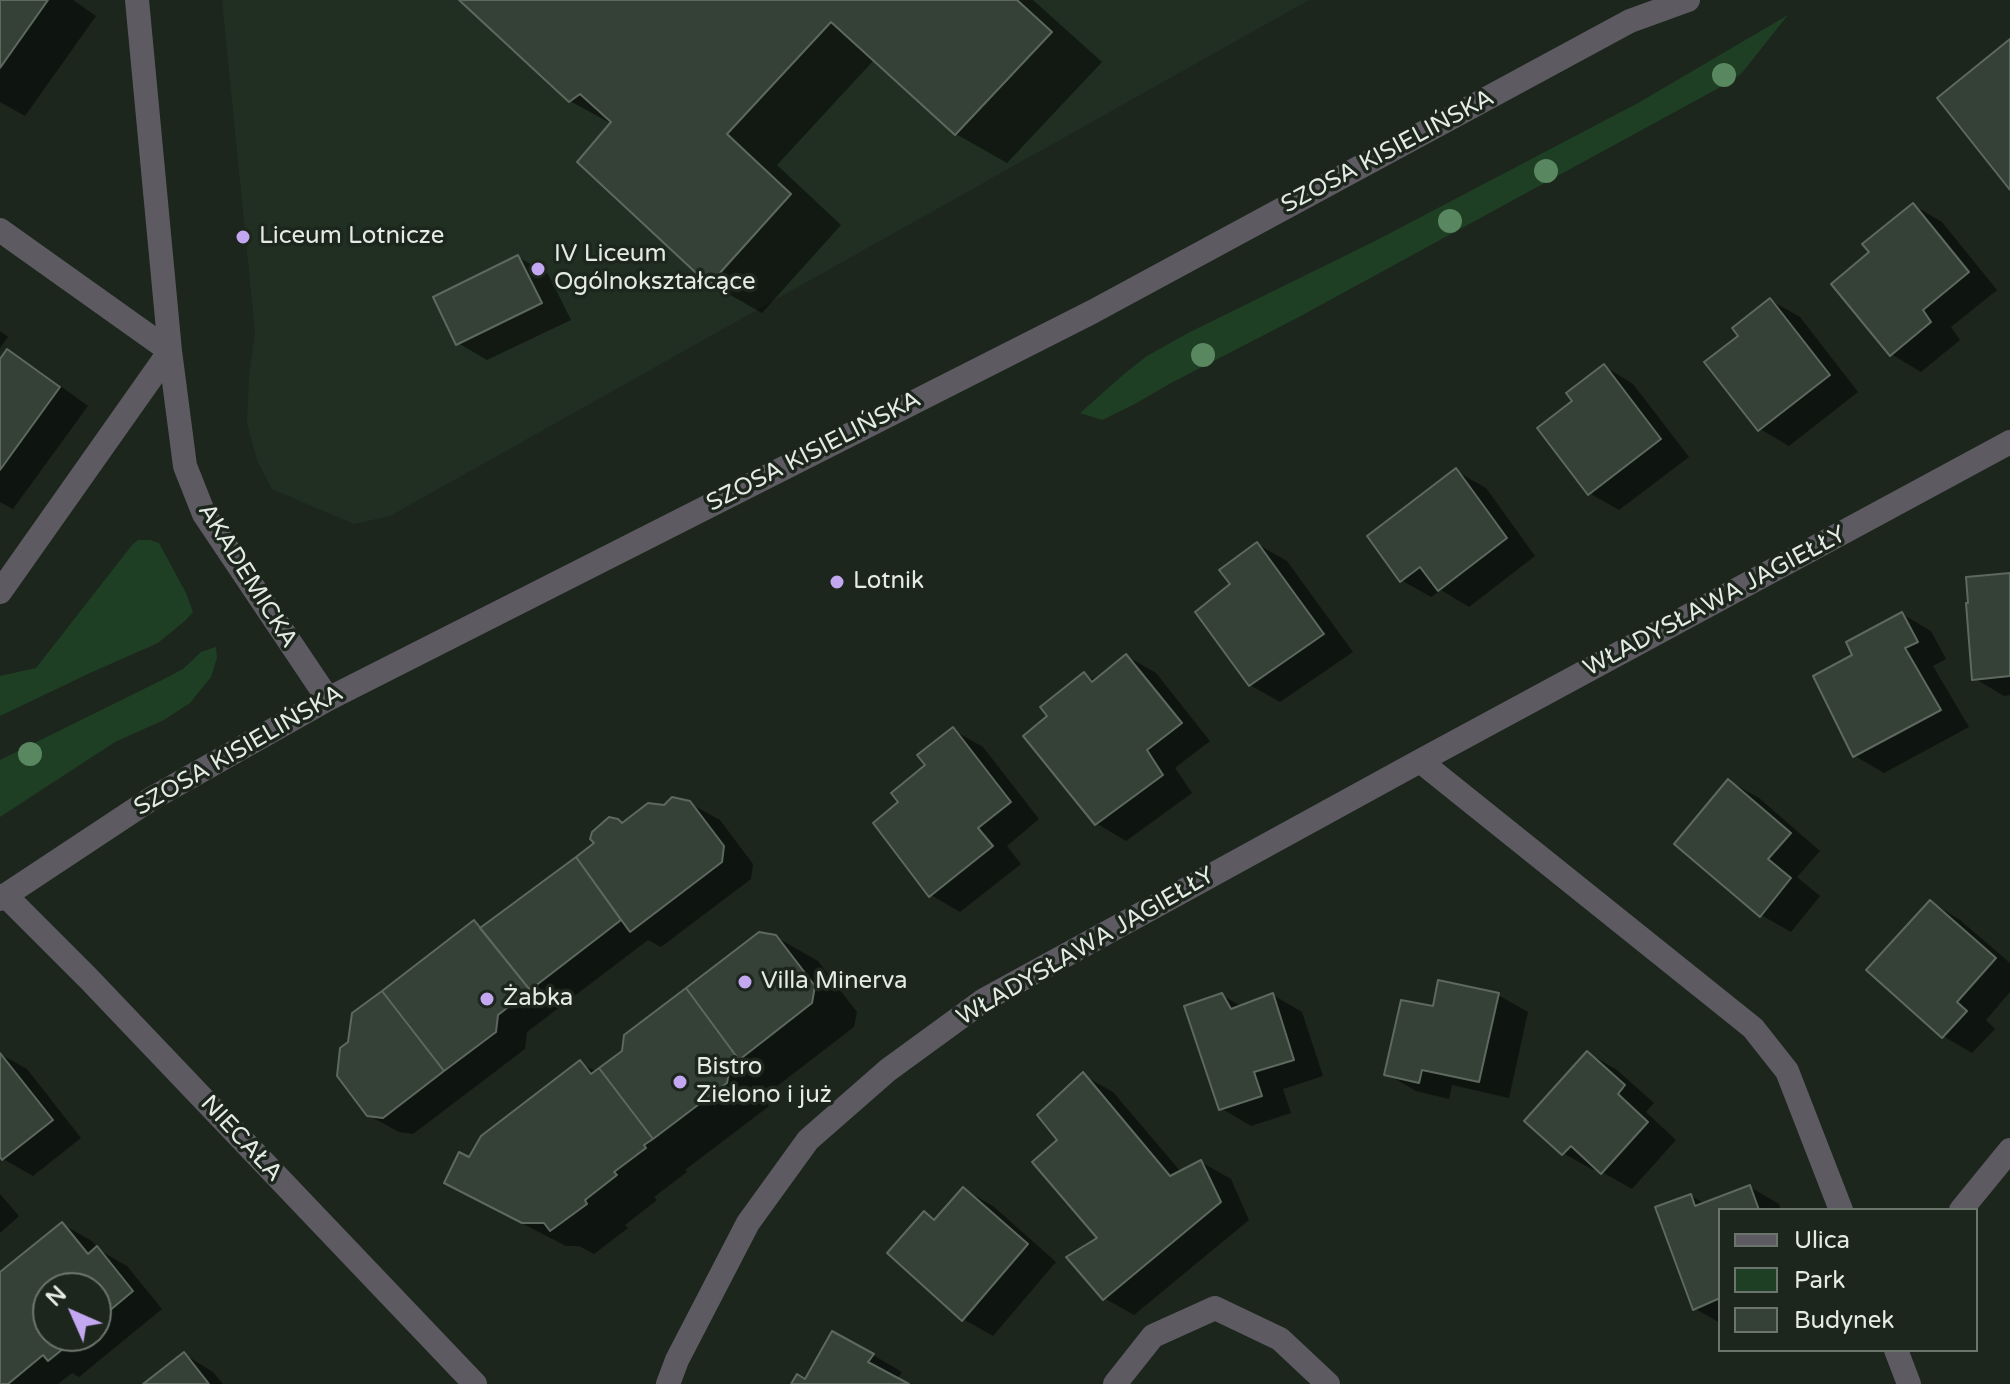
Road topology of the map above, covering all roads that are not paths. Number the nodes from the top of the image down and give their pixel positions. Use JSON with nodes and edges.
{"nodes":[{"id":1,"x":137,"y":0,"type":"edge"},
{"id":2,"x":1651,"y":0,"type":"edge"},
{"id":3,"x":1688,"y":0,"type":"edge"},
{"id":4,"x":1630,"y":21,"type":"junction"},
{"id":5,"x":0,"y":230,"type":"edge"},
{"id":6,"x":170,"y":351,"type":"junction"},
{"id":7,"x":2010,"y":442,"type":"edge"},
{"id":8,"x":0,"y":592,"type":"edge"},
{"id":9,"x":328,"y":699,"type":"junction"},
{"id":10,"x":1420,"y":761,"type":"junction"},
{"id":11,"x":3,"y":897,"type":"edge"},
{"id":12,"x":2010,"y":1150,"type":"edge"},
{"id":13,"x":1840,"y":1208,"type":"edge"},
{"id":14,"x":1963,"y":1208,"type":"edge"},
{"id":15,"x":1897,"y":1352,"type":"edge"},
{"id":16,"x":475,"y":1384,"type":"edge"},
{"id":17,"x":668,"y":1384,"type":"edge"},
{"id":18,"x":1115,"y":1384,"type":"edge"},
{"id":19,"x":1328,"y":1384,"type":"edge"},
{"id":20,"x":1909,"y":1384,"type":"edge"}],
"edges":[{"from":1,"to":6,"type":"street","name":"AKADEMICKA"},
{"from":2,"to":4,"type":"street","name":"SZOSA KISIELIŃSKA"},
{"from":3,"to":4,"type":"street","name":"SZOSA KISIELIŃSKA"},
{"from":4,"to":9,"type":"street","name":"SZOSA KISIELIŃSKA"},
{"from":5,"to":6,"type":"street"},
{"from":6,"to":8,"type":"street"},
{"from":6,"to":9,"type":"street","name":"AKADEMICKA"},
{"from":7,"to":10,"type":"street","name":"WŁADYSŁAWA JAGIEŁŁY"},
{"from":9,"to":11,"type":"street","name":"SZOSA KISIELIŃSKA"},
{"from":10,"to":13,"type":"street"},
{"from":10,"to":17,"type":"street","name":"WŁADYSŁAWA JAGIEŁŁY"},
{"from":11,"to":16,"type":"street","name":"NIECAŁA"},
{"from":12,"to":14,"type":"street"},
{"from":15,"to":20,"type":"street"},
{"from":18,"to":19,"type":"street"}]}
